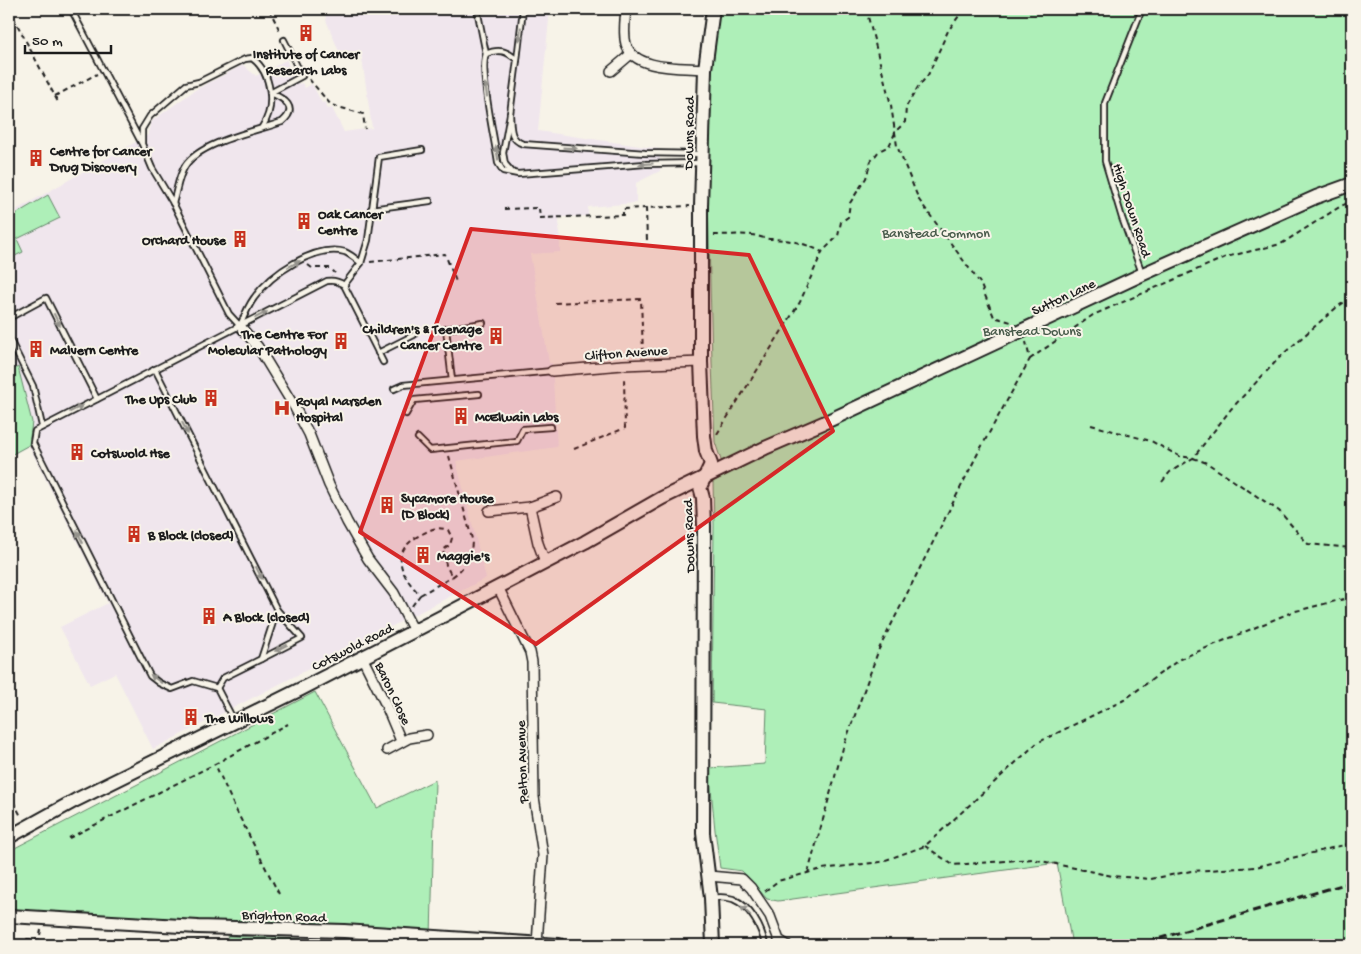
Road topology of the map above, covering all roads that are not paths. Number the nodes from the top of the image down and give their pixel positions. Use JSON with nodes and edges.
{"nodes":[{"id":1,"x":71,"y":9,"type":"edge"},
{"id":2,"x":477,"y":9,"type":"edge"},
{"id":3,"x":524,"y":9,"type":"edge"},
{"id":4,"x":626,"y":9,"type":"edge"},
{"id":5,"x":712,"y":9,"type":"edge"},
{"id":6,"x":1142,"y":9,"type":"edge"},
{"id":7,"x":284,"y":40,"type":"road end"},
{"id":8,"x":486,"y":54,"type":"junction"},
{"id":9,"x":631,"y":54,"type":"junction"},
{"id":10,"x":517,"y":60,"type":"junction"},
{"id":11,"x":704,"y":69,"type":"junction"},
{"id":12,"x":611,"y":71,"type":"dead end"},
{"id":13,"x":270,"y":93,"type":"junction"},
{"id":14,"x":510,"y":114,"type":"junction"},
{"id":15,"x":262,"y":127,"type":"junction"},
{"id":16,"x":142,"y":144,"type":"junction"},
{"id":17,"x":422,"y":150,"type":"dead end"},
{"id":18,"x":699,"y":159,"type":"junction"},
{"id":19,"x":518,"y":174,"type":"junction"},
{"id":20,"x":1352,"y":184,"type":"edge"},
{"id":21,"x":430,"y":201,"type":"dead end"},
{"id":22,"x":173,"y":203,"type":"junction"},
{"id":23,"x":372,"y":209,"type":"junction"},
{"id":24,"x":361,"y":263,"type":"junction"},
{"id":25,"x":1143,"y":274,"type":"junction"},
{"id":26,"x":344,"y":286,"type":"junction"},
{"id":27,"x":9,"y":318,"type":"edge"},
{"id":28,"x":483,"y":323,"type":"dead end"},
{"id":29,"x":240,"y":326,"type":"junction"},
{"id":30,"x":414,"y":335,"type":"dead end"},
{"id":31,"x":9,"y":338,"type":"edge"},
{"id":32,"x":378,"y":353,"type":"junction"},
{"id":33,"x":383,"y":362,"type":"dead end"},
{"id":34,"x":701,"y":362,"type":"junction"},
{"id":35,"x":155,"y":370,"type":"junction"},
{"id":36,"x":552,"y":371,"type":"joint"},
{"id":37,"x":452,"y":380,"type":"junction"},
{"id":38,"x":394,"y":389,"type":"dead end"},
{"id":39,"x":479,"y":394,"type":"dead end"},
{"id":40,"x":97,"y":398,"type":"junction"},
{"id":41,"x":406,"y":414,"type":"dead end"},
{"id":42,"x":42,"y":426,"type":"junction"},
{"id":43,"x":551,"y":427,"type":"dead end"},
{"id":44,"x":418,"y":438,"type":"dead end"},
{"id":45,"x":706,"y":477,"type":"junction"},
{"id":46,"x":557,"y":497,"type":"dead end"},
{"id":47,"x":530,"y":507,"type":"junction"},
{"id":48,"x":489,"y":511,"type":"dead end"},
{"id":49,"x":545,"y":562,"type":"junction"},
{"id":50,"x":498,"y":587,"type":"junction"},
{"id":51,"x":277,"y":610,"type":"junction"},
{"id":52,"x":414,"y":631,"type":"junction"},
{"id":53,"x":362,"y":658,"type":"junction"},
{"id":54,"x":261,"y":659,"type":"junction"},
{"id":55,"x":217,"y":688,"type":"junction"},
{"id":56,"x":234,"y":722,"type":"junction"},
{"id":57,"x":427,"y":735,"type":"dead end"},
{"id":58,"x":401,"y":741,"type":"junction"},
{"id":59,"x":386,"y":750,"type":"dead end"},
{"id":60,"x":9,"y":837,"type":"edge"},
{"id":61,"x":709,"y":876,"type":"junction"},
{"id":62,"x":711,"y":898,"type":"junction"},
{"id":63,"x":9,"y":916,"type":"edge"},
{"id":64,"x":537,"y":944,"type":"junction"},
{"id":65,"x":559,"y":945,"type":"edge"},
{"id":66,"x":713,"y":945,"type":"edge"},
{"id":67,"x":765,"y":945,"type":"edge"},
{"id":68,"x":787,"y":945,"type":"edge"}],
"edges":[{"from":1,"to":16,"type":"lane"},
{"from":2,"to":8,"type":"lane"},
{"from":3,"to":10,"type":"lane","one_way":true},
{"from":4,"to":9,"type":"street"},
{"from":5,"to":11,"type":"main road","name":"Downs Road"},
{"from":6,"to":25,"type":"lane","name":"High Down Road"},
{"from":7,"to":13,"type":"lane"},
{"from":8,"to":10,"type":"lane"},
{"from":19,"to":8,"type":"lane","one_way":true},
{"from":9,"to":11,"type":"street"},
{"from":9,"to":12,"type":"street"},
{"from":10,"to":14,"type":"lane"},
{"from":11,"to":18,"type":"main road","name":"Downs Road"},
{"from":13,"to":15,"type":"lane"},
{"from":13,"to":15,"type":"lane"},
{"from":13,"to":16,"type":"lane"},
{"from":14,"to":18,"type":"lane","one_way":true},
{"from":14,"to":19,"type":"lane"},
{"from":15,"to":22,"type":"lane"},
{"from":16,"to":22,"type":"lane"},
{"from":17,"to":23,"type":"lane"},
{"from":18,"to":19,"type":"lane","one_way":true},
{"from":18,"to":34,"type":"main road","name":"Downs Road"},
{"from":20,"to":25,"type":"main road","name":"Sutton Lane"},
{"from":21,"to":23,"type":"lane"},
{"from":22,"to":29,"type":"lane"},
{"from":23,"to":24,"type":"lane"},
{"from":24,"to":26,"type":"lane"},
{"from":29,"to":24,"type":"lane","one_way":true},
{"from":25,"to":45,"type":"main road","name":"Sutton Lane"},
{"from":29,"to":26,"type":"lane","one_way":true},
{"from":26,"to":32,"type":"lane"},
{"from":27,"to":40,"type":"lane","one_way":true},
{"from":28,"to":37,"type":"lane"},
{"from":29,"to":35,"type":"lane"},
{"from":29,"to":52,"type":"street"},
{"from":30,"to":32,"type":"lane"},
{"from":31,"to":42,"type":"lane"},
{"from":32,"to":33,"type":"lane"},
{"from":34,"to":36,"type":"street","name":"Clifton Avenue"},
{"from":34,"to":45,"type":"main road","name":"Downs Road"},
{"from":35,"to":40,"type":"lane"},
{"from":35,"to":51,"type":"lane","one_way":true},
{"from":36,"to":37,"type":"lane"},
{"from":37,"to":38,"type":"lane"},
{"from":39,"to":41,"type":"lane"},
{"from":42,"to":40,"type":"lane","one_way":true},
{"from":55,"to":42,"type":"lane","one_way":true},
{"from":43,"to":44,"type":"lane"},
{"from":45,"to":49,"type":"main road","name":"Cotswold Road"},
{"from":45,"to":61,"type":"main road","name":"Downs Road"},
{"from":46,"to":47,"type":"street"},
{"from":47,"to":48,"type":"street"},
{"from":47,"to":49,"type":"street"},
{"from":49,"to":50,"type":"main road","name":"Cotswold Road"},
{"from":50,"to":52,"type":"main road","name":"Cotswold Road"},
{"from":50,"to":64,"type":"street","name":"Pelton Avenue"},
{"from":51,"to":54,"type":"lane"},
{"from":51,"to":54,"type":"lane","one_way":true},
{"from":52,"to":53,"type":"main road","name":"Cotswold Road"},
{"from":53,"to":56,"type":"main road","name":"Cotswold Road"},
{"from":53,"to":58,"type":"street","name":"Baron Close"},
{"from":54,"to":55,"type":"lane"},
{"from":55,"to":56,"type":"lane"},
{"from":56,"to":60,"type":"main road","name":"Cotswold Road"},
{"from":57,"to":58,"type":"street","name":"Baron Close"},
{"from":58,"to":59,"type":"street","name":"Baron Close"},
{"from":61,"to":62,"type":"main road","name":"Downs Road"},
{"from":61,"to":68,"type":"street"},
{"from":62,"to":66,"type":"main road","name":"Downs Road"},
{"from":67,"to":62,"type":"lane","one_way":true},
{"from":63,"to":64,"type":"main road","name":"Brighton Road"},
{"from":64,"to":65,"type":"main road","name":"Brighton Road"}]}
